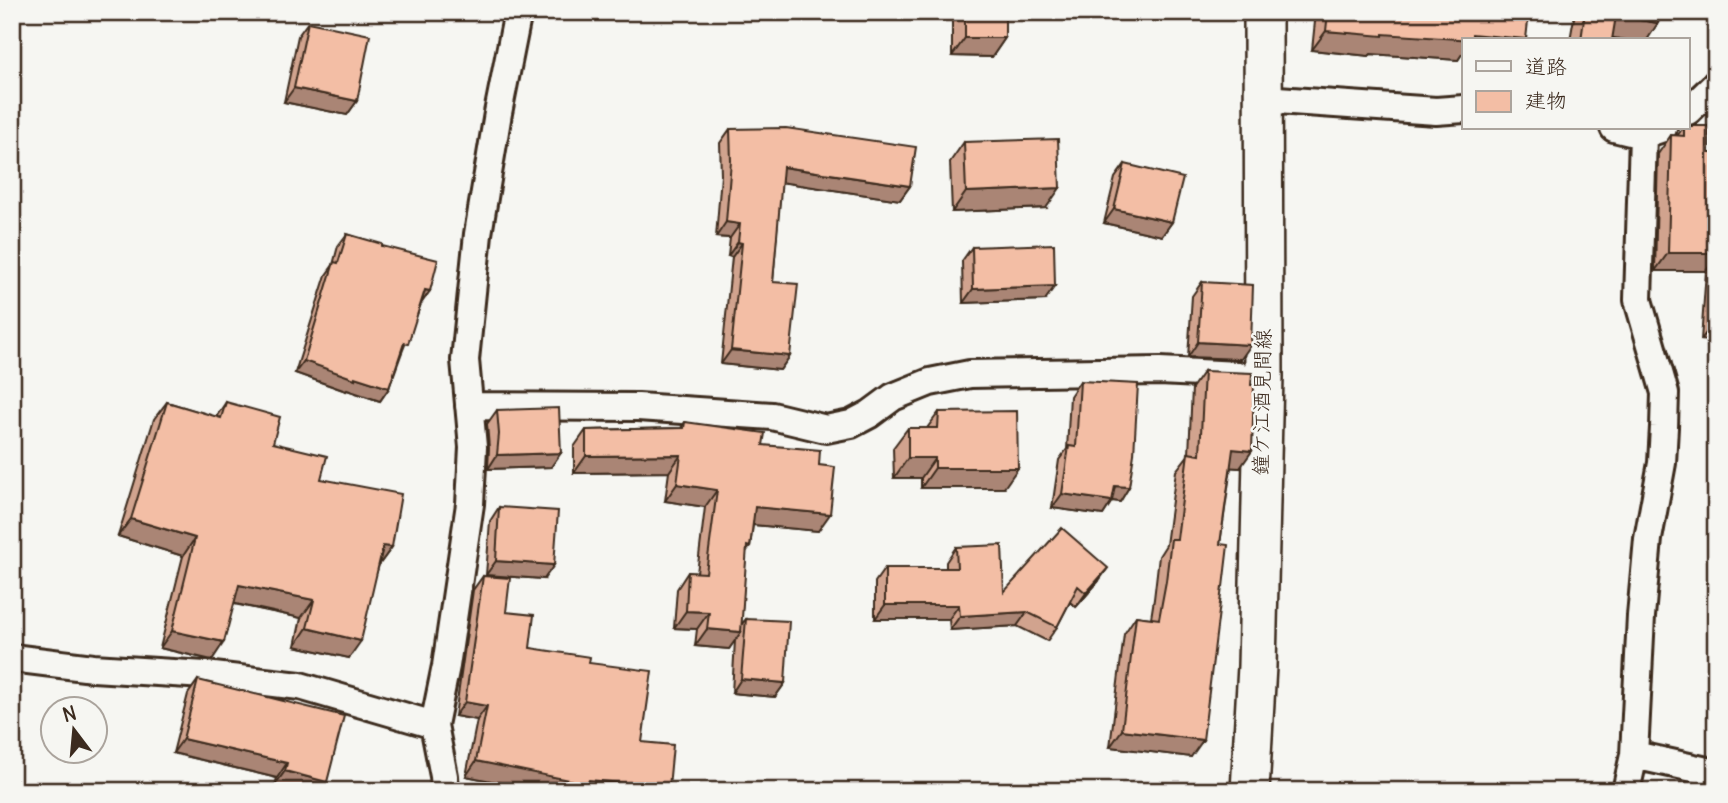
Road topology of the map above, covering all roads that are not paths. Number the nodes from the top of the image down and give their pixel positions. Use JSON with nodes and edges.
{"nodes":[{"id":1,"x":518,"y":12,"type":"edge"},
{"id":2,"x":1263,"y":12,"type":"edge"},
{"id":3,"x":1716,"y":84,"type":"edge"},
{"id":4,"x":1263,"y":99,"type":"junction"},
{"id":5,"x":1462,"y":109,"type":"edge"},
{"id":6,"x":1690,"y":109,"type":"edge"},
{"id":7,"x":1653,"y":131,"type":"edge"},
{"id":8,"x":1264,"y":376,"type":"junction"},
{"id":9,"x":469,"y":406,"type":"junction"},
{"id":10,"x":12,"y":658,"type":"edge"},
{"id":11,"x":434,"y":725,"type":"junction"},
{"id":12,"x":1634,"y":755,"type":"junction"},
{"id":13,"x":1716,"y":773,"type":"edge"},
{"id":14,"x":445,"y":791,"type":"edge"},
{"id":15,"x":1250,"y":791,"type":"edge"},
{"id":16,"x":1626,"y":791,"type":"edge"}],
"edges":[{"from":1,"to":9,"type":"street"},
{"from":2,"to":4,"type":"main road","name":"鐘ケ江酒見間線"},
{"from":3,"to":6,"type":"street"},
{"from":4,"to":5,"type":"street"},
{"from":4,"to":8,"type":"main road","name":"鐘ケ江酒見間線"},
{"from":7,"to":12,"type":"street"},
{"from":8,"to":9,"type":"street"},
{"from":8,"to":15,"type":"main road","name":"鐘ケ江酒見間線"},
{"from":9,"to":11,"type":"street"},
{"from":10,"to":11,"type":"street"},
{"from":11,"to":14,"type":"street"},
{"from":12,"to":13,"type":"street"},
{"from":12,"to":16,"type":"street"}]}
